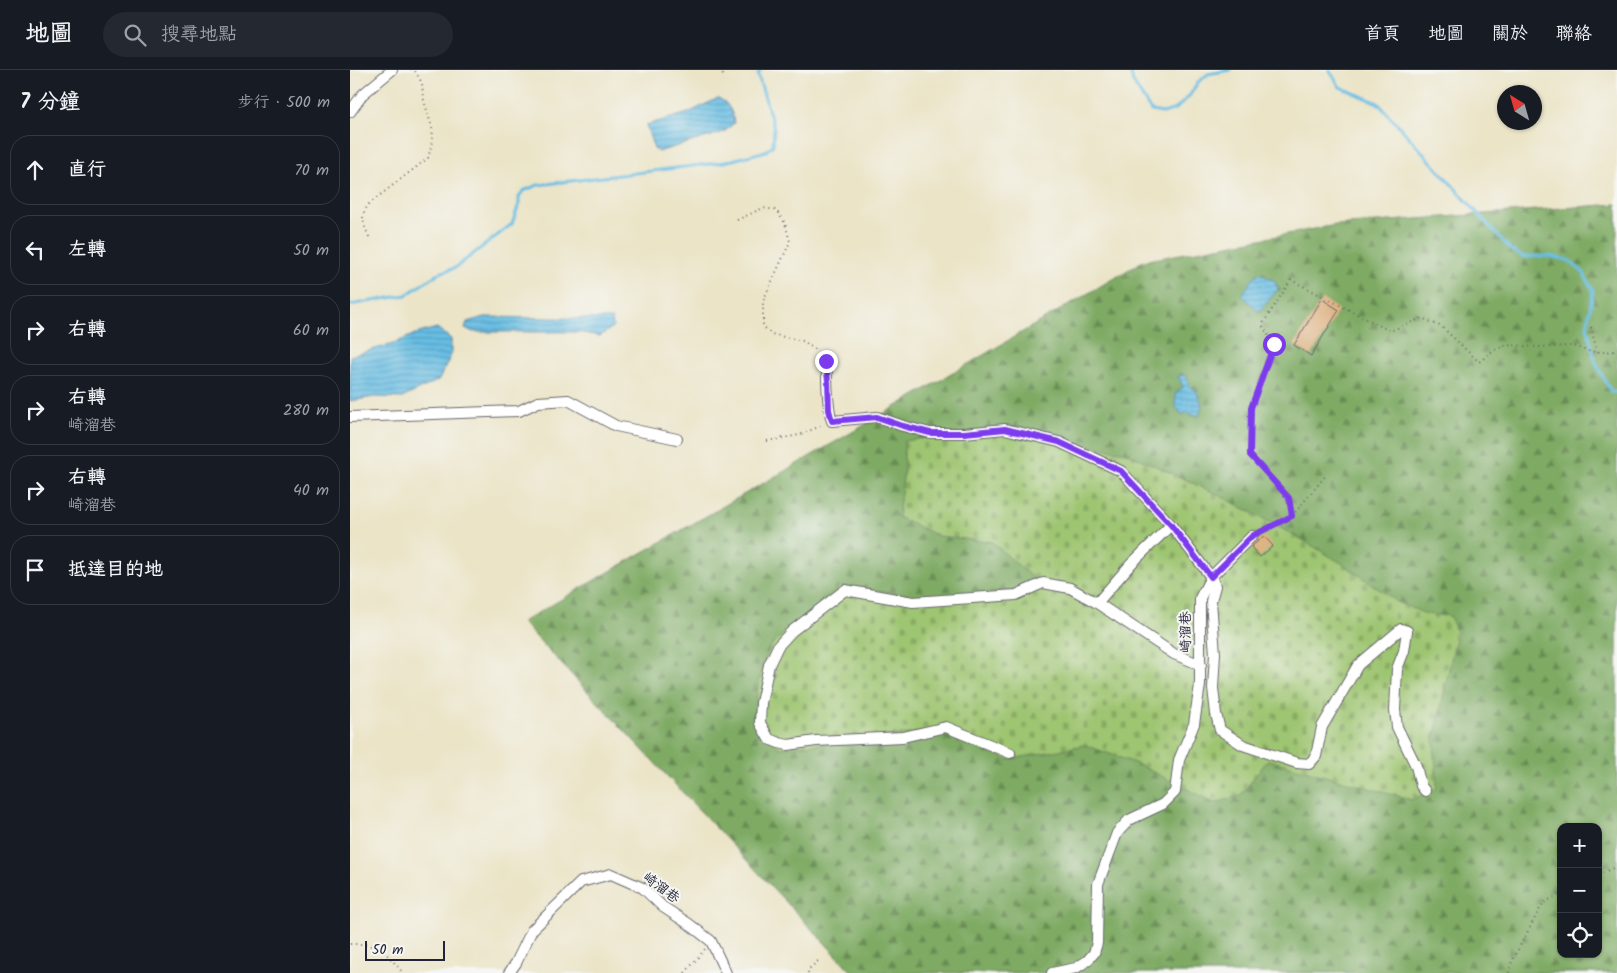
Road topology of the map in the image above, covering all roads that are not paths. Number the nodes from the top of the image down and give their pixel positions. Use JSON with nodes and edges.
{"nodes":[{"id":1,"x":392,"y":70,"type":"edge"},
{"id":2,"x":350,"y":112,"type":"edge"},
{"id":3,"x":826,"y":361,"type":"road end"},
{"id":4,"x":350,"y":417,"type":"edge"},
{"id":5,"x":677,"y":439,"type":"dead end"},
{"id":6,"x":1171,"y":525,"type":"junction"},
{"id":7,"x":1252,"y":536,"type":"road end"},
{"id":8,"x":1211,"y":577,"type":"junction"},
{"id":9,"x":1097,"y":603,"type":"junction"},
{"id":10,"x":1200,"y":665,"type":"junction"},
{"id":11,"x":1010,"y":753,"type":"dead end"},
{"id":12,"x":1425,"y":791,"type":"dead end"},
{"id":13,"x":509,"y":973,"type":"edge"},
{"id":14,"x":726,"y":973,"type":"edge"},
{"id":15,"x":1052,"y":973,"type":"edge"}],
"edges":[{"from":1,"to":2,"type":"street"},
{"from":3,"to":6,"type":"street"},
{"from":4,"to":5,"type":"street"},
{"from":6,"to":8,"type":"street"},
{"from":6,"to":9,"type":"street"},
{"from":7,"to":8,"type":"street","name":"崎溜巷"},
{"from":8,"to":10,"type":"street","name":"崎溜巷"},
{"from":8,"to":12,"type":"street"},
{"from":9,"to":10,"type":"street"},
{"from":9,"to":11,"type":"street"},
{"from":10,"to":15,"type":"street","name":"崎溜巷"},
{"from":13,"to":14,"type":"street","name":"崎溜巷"}]}
